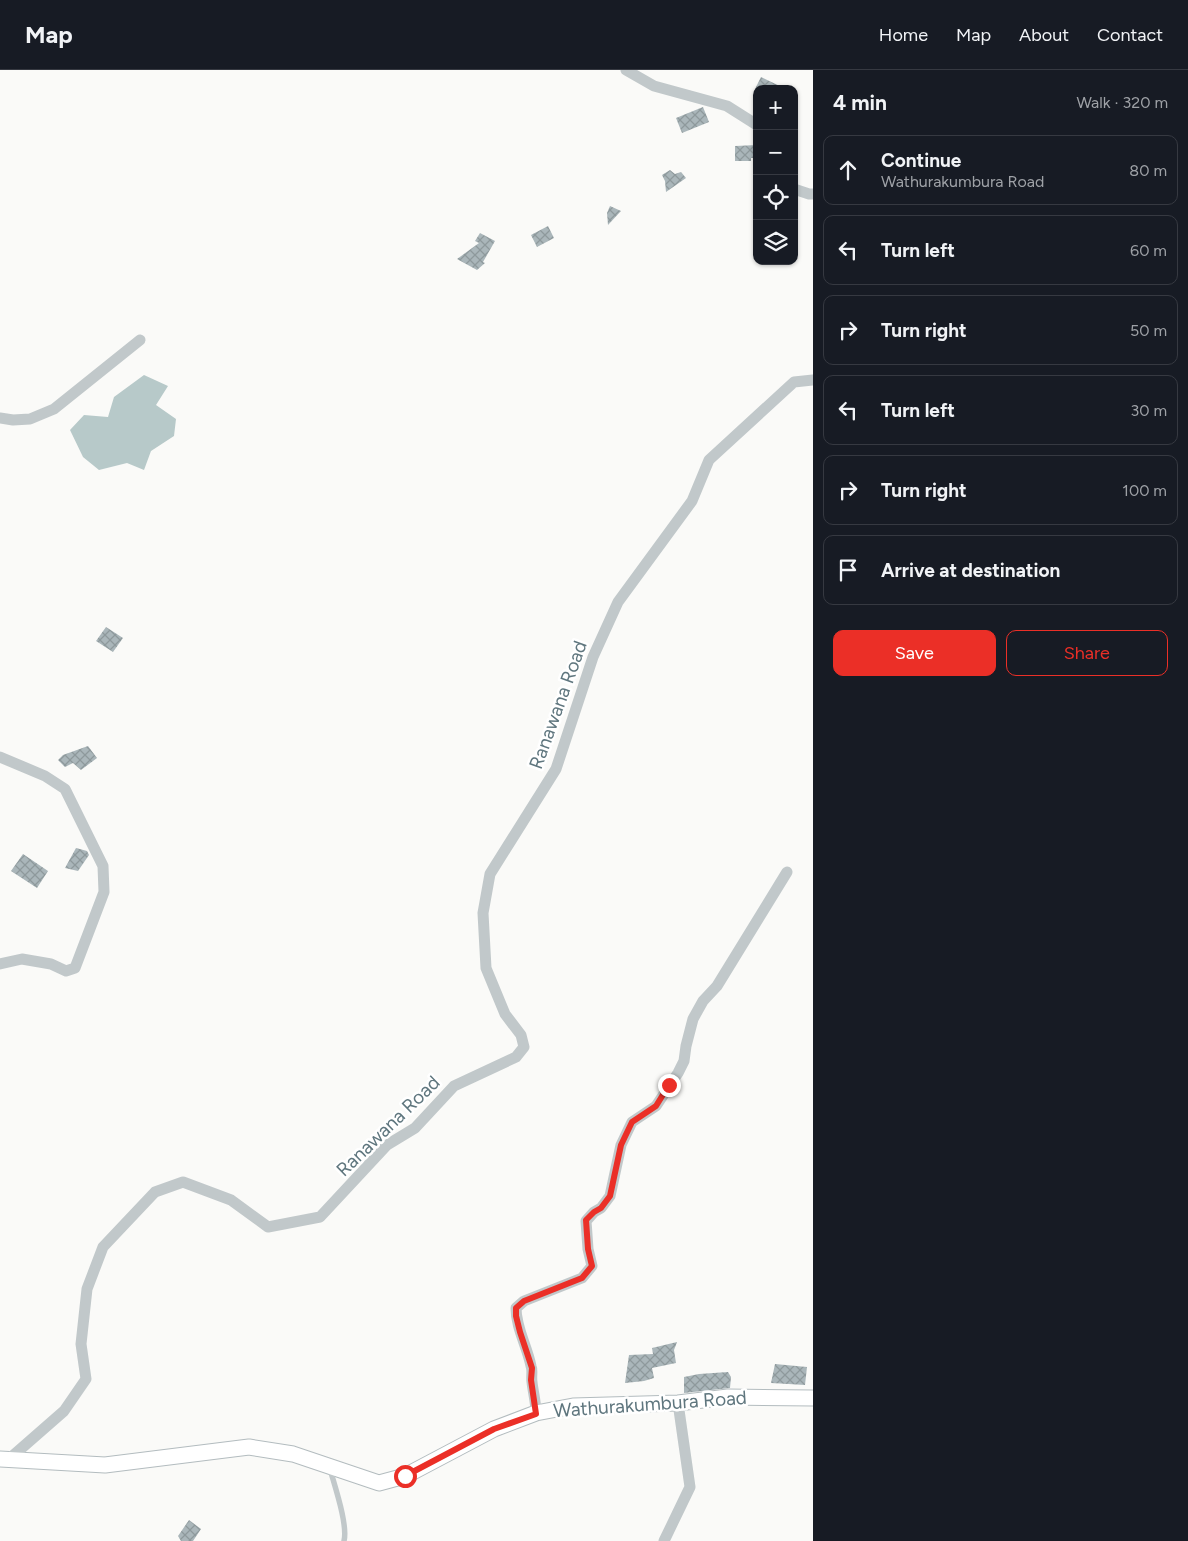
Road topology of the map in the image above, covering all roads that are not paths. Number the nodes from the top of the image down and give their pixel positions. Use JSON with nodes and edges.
{"nodes":[{"id":1,"x":626,"y":70,"type":"edge"},
{"id":2,"x":753,"y":122,"type":"edge"},
{"id":3,"x":798,"y":190,"type":"edge"},
{"id":4,"x":813,"y":194,"type":"edge"},
{"id":5,"x":140,"y":340,"type":"dead end"},
{"id":6,"x":813,"y":380,"type":"edge"},
{"id":7,"x":0,"y":418,"type":"edge"},
{"id":8,"x":0,"y":757,"type":"edge"},
{"id":9,"x":787,"y":872,"type":"dead end"},
{"id":10,"x":0,"y":964,"type":"edge"},
{"id":11,"x":813,"y":1398,"type":"edge"},
{"id":12,"x":678,"y":1403,"type":"junction"},
{"id":13,"x":536,"y":1414,"type":"junction"},
{"id":14,"x":4,"y":1460,"type":"edge"},
{"id":15,"x":330,"y":1467,"type":"junction"},
{"id":16,"x":344,"y":1541,"type":"edge"},
{"id":17,"x":664,"y":1541,"type":"edge"}],
"edges":[{"from":1,"to":2,"type":"street"},
{"from":3,"to":4,"type":"street"},
{"from":5,"to":7,"type":"street"},
{"from":6,"to":14,"type":"street","name":"Ranawana Road"},
{"from":8,"to":10,"type":"street"},
{"from":9,"to":13,"type":"street"},
{"from":11,"to":12,"type":"main road","name":"Wathurakumbura Road"},
{"from":12,"to":13,"type":"main road","name":"Wathurakumbura Road"},
{"from":12,"to":17,"type":"street"},
{"from":13,"to":15,"type":"main road","name":"Wathurakumbura Road"},
{"from":14,"to":15,"type":"main road","name":"Wathurakumbura Road"},
{"from":15,"to":16,"type":"lane"}]}
